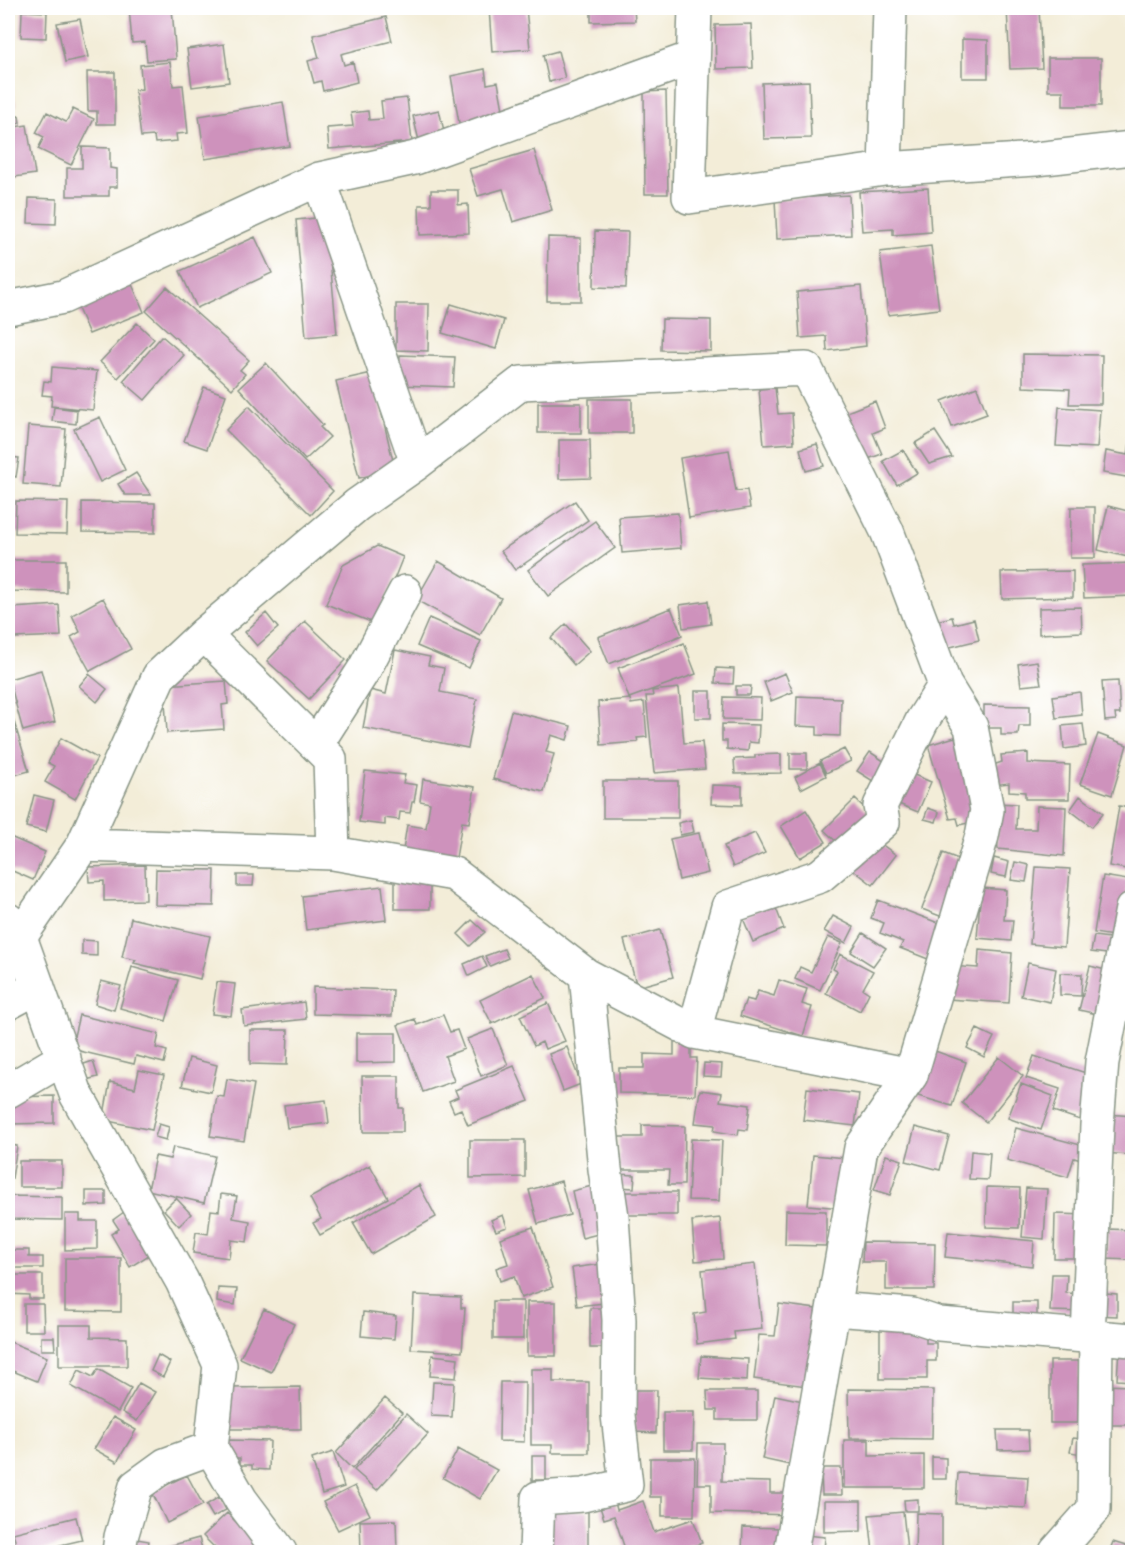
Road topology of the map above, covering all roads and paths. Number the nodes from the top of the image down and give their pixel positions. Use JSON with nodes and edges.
{"nodes":[{"id":1,"x":695,"y":8,"type":"edge"},
{"id":2,"x":890,"y":8,"type":"edge"},
{"id":3,"x":692,"y":58,"type":"junction"},
{"id":4,"x":1132,"y":148,"type":"edge"},
{"id":5,"x":885,"y":169,"type":"junction"},
{"id":6,"x":319,"y":179,"type":"junction"},
{"id":7,"x":8,"y":308,"type":"edge"},
{"id":8,"x":417,"y":463,"type":"junction"},
{"id":9,"x":405,"y":592,"type":"dead end"},
{"id":10,"x":204,"y":634,"type":"junction"},
{"id":11,"x":945,"y":685,"type":"junction"},
{"id":12,"x":316,"y":745,"type":"junction"},
{"id":13,"x":83,"y":845,"type":"junction"},
{"id":14,"x":333,"y":853,"type":"junction"},
{"id":15,"x":1132,"y":909,"type":"edge"},
{"id":16,"x":14,"y":929,"type":"edge"},
{"id":17,"x":586,"y":975,"type":"junction"},
{"id":18,"x":38,"y":987,"type":"junction"},
{"id":19,"x":8,"y":1003,"type":"edge"},
{"id":20,"x":694,"y":1032,"type":"junction"},
{"id":21,"x":64,"y":1059,"type":"junction"},
{"id":22,"x":911,"y":1075,"type":"junction"},
{"id":23,"x":8,"y":1091,"type":"edge"},
{"id":24,"x":834,"y":1310,"type":"junction"},
{"id":25,"x":1092,"y":1336,"type":"junction"},
{"id":26,"x":1132,"y":1340,"type":"edge"},
{"id":27,"x":211,"y":1448,"type":"junction"},
{"id":28,"x":119,"y":1552,"type":"edge"},
{"id":29,"x":280,"y":1552,"type":"edge"},
{"id":30,"x":536,"y":1552,"type":"edge"},
{"id":31,"x":791,"y":1552,"type":"edge"},
{"id":32,"x":1056,"y":1552,"type":"edge"}],
"edges":[{"from":1,"to":3,"type":"street"},
{"from":2,"to":5,"type":"street"},
{"from":3,"to":5,"type":"street"},
{"from":3,"to":6,"type":"street"},
{"from":4,"to":5,"type":"street"},
{"from":6,"to":7,"type":"street"},
{"from":6,"to":8,"type":"street"},
{"from":8,"to":10,"type":"street"},
{"from":8,"to":11,"type":"street"},
{"from":9,"to":12,"type":"street"},
{"from":10,"to":12,"type":"street"},
{"from":10,"to":13,"type":"street"},
{"from":11,"to":20,"type":"street"},
{"from":11,"to":22,"type":"street"},
{"from":12,"to":14,"type":"street"},
{"from":13,"to":14,"type":"street"},
{"from":13,"to":16,"type":"street"},
{"from":14,"to":17,"type":"street"},
{"from":15,"to":25,"type":"street"},
{"from":16,"to":18,"type":"street"},
{"from":17,"to":20,"type":"street"},
{"from":17,"to":30,"type":"street"},
{"from":18,"to":19,"type":"street"},
{"from":18,"to":21,"type":"street"},
{"from":20,"to":22,"type":"street"},
{"from":21,"to":23,"type":"street"},
{"from":21,"to":27,"type":"street"},
{"from":22,"to":24,"type":"street"},
{"from":24,"to":25,"type":"street"},
{"from":24,"to":31,"type":"street"},
{"from":25,"to":26,"type":"street"},
{"from":25,"to":32,"type":"street"},
{"from":27,"to":28,"type":"street"},
{"from":27,"to":29,"type":"street"}]}
